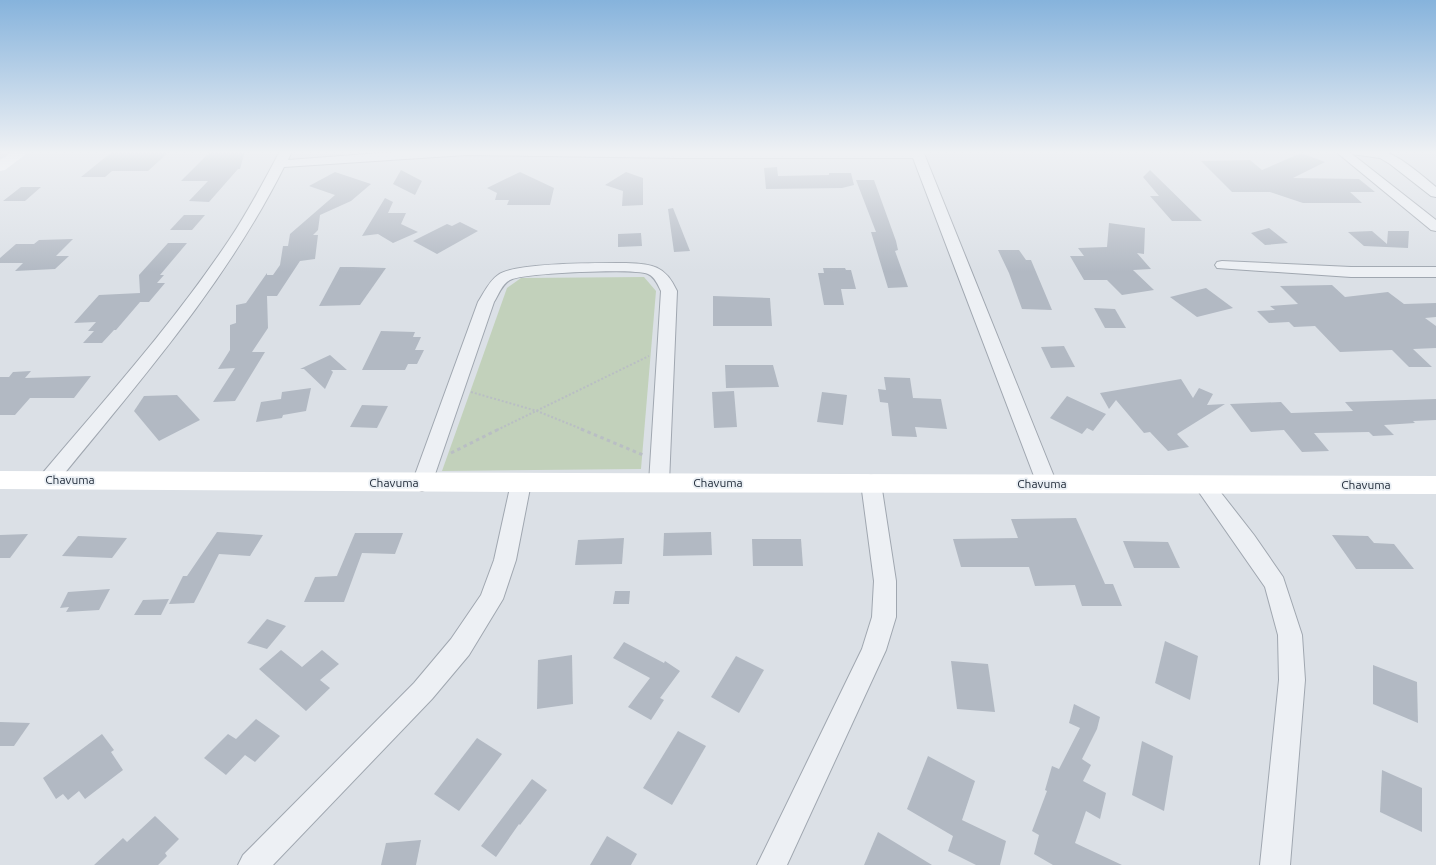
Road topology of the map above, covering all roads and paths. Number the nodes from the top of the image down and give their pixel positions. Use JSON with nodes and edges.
{"nodes":[{"id":1,"x":265,"y":191,"type":"edge"},
{"id":2,"x":932,"y":191,"type":"edge"},
{"id":3,"x":1392,"y":191,"type":"edge"},
{"id":4,"x":1436,"y":227,"type":"edge"},
{"id":5,"x":1222,"y":265,"type":"dead end"},
{"id":6,"x":1436,"y":272,"type":"edge"},
{"id":7,"x":666,"y":348,"type":"junction"},
{"id":8,"x":456,"y":388,"type":"junction"},
{"id":9,"x":537,"y":411,"type":"junction"},
{"id":10,"x":659,"y":472,"type":"junction"},
{"id":11,"x":426,"y":474,"type":"junction"},
{"id":12,"x":0,"y":480,"type":"edge"},
{"id":13,"x":48,"y":480,"type":"junction"},
{"id":14,"x":871,"y":483,"type":"junction"},
{"id":15,"x":521,"y":484,"type":"junction"},
{"id":16,"x":1047,"y":484,"type":"junction"},
{"id":17,"x":1204,"y":485,"type":"junction"},
{"id":18,"x":1436,"y":486,"type":"edge"},
{"id":19,"x":253,"y":865,"type":"edge"},
{"id":20,"x":772,"y":865,"type":"edge"},
{"id":21,"x":1275,"y":865,"type":"edge"}],
"edges":[{"from":1,"to":13,"type":"street"},
{"from":2,"to":16,"type":"street"},
{"from":3,"to":4,"type":"street"},
{"from":5,"to":6,"type":"street"},
{"from":7,"to":8,"type":"street"},
{"from":7,"to":9,"type":"path"},
{"from":7,"to":10,"type":"street"},
{"from":8,"to":9,"type":"path"},
{"from":8,"to":11,"type":"street"},
{"from":9,"to":10,"type":"path"},
{"from":9,"to":11,"type":"path"},
{"from":10,"to":14,"type":"street","name":"Chavuma"},
{"from":10,"to":15,"type":"street","name":"Chavuma"},
{"from":11,"to":13,"type":"street","name":"Chavuma"},
{"from":11,"to":15,"type":"street","name":"Chavuma"},
{"from":12,"to":13,"type":"street","name":"Chavuma"},
{"from":14,"to":16,"type":"street","name":"Chavuma"},
{"from":14,"to":20,"type":"street"},
{"from":15,"to":19,"type":"street"},
{"from":16,"to":17,"type":"street","name":"Chavuma"},
{"from":17,"to":18,"type":"street","name":"Chavuma"},
{"from":17,"to":21,"type":"street"}]}
